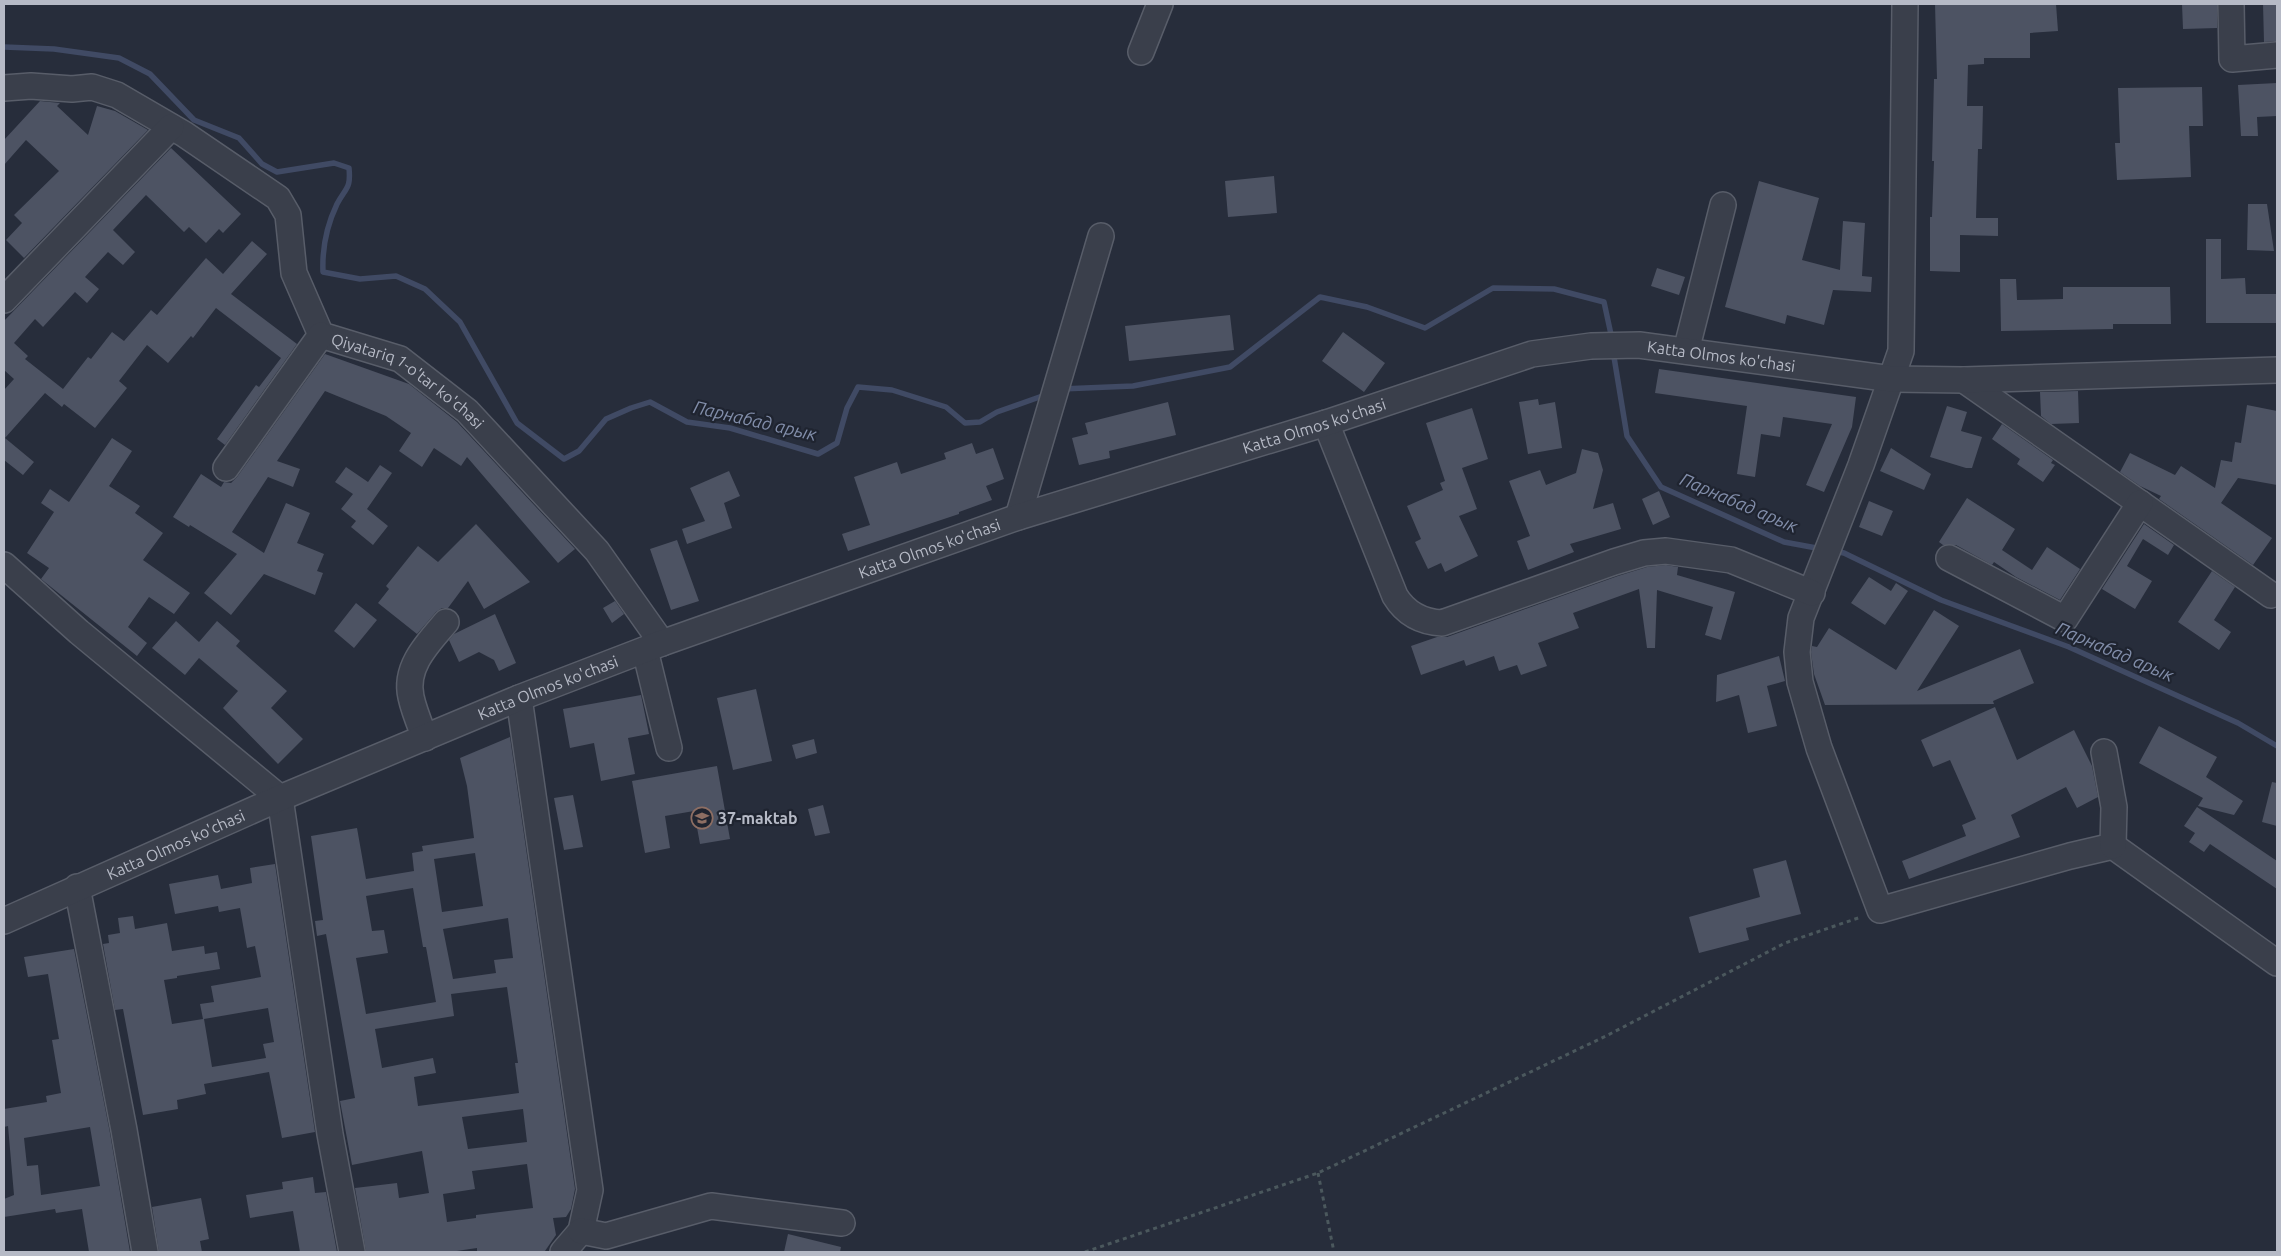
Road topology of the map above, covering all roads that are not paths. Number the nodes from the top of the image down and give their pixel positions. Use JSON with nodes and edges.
{"nodes":[{"id":1,"x":1160,"y":4,"type":"edge"},
{"id":2,"x":1905,"y":4,"type":"edge"},
{"id":3,"x":2231,"y":4,"type":"edge"},
{"id":4,"x":1141,"y":52,"type":"dead end"},
{"id":5,"x":2277,"y":54,"type":"edge"},
{"id":6,"x":4,"y":88,"type":"edge"},
{"id":7,"x":171,"y":127,"type":"junction"},
{"id":8,"x":1723,"y":205,"type":"dead end"},
{"id":9,"x":1101,"y":236,"type":"dead end"},
{"id":10,"x":4,"y":300,"type":"edge"},
{"id":11,"x":321,"y":335,"type":"junction"},
{"id":12,"x":1686,"y":351,"type":"junction"},
{"id":13,"x":2277,"y":370,"type":"edge"},
{"id":14,"x":1892,"y":379,"type":"junction"},
{"id":15,"x":1964,"y":380,"type":"junction"},
{"id":16,"x":1326,"y":423,"type":"junction"},
{"id":17,"x":226,"y":468,"type":"dead end"},
{"id":18,"x":2140,"y":503,"type":"junction"},
{"id":19,"x":1018,"y":517,"type":"junction"},
{"id":20,"x":1949,"y":558,"type":"dead end"},
{"id":21,"x":4,"y":565,"type":"edge"},
{"id":22,"x":1812,"y":593,"type":"junction"},
{"id":23,"x":2271,"y":595,"type":"dead end"},
{"id":24,"x":446,"y":622,"type":"dead end"},
{"id":25,"x":654,"y":647,"type":"junction"},
{"id":26,"x":519,"y":698,"type":"junction"},
{"id":27,"x":425,"y":738,"type":"junction"},
{"id":28,"x":669,"y":748,"type":"dead end"},
{"id":29,"x":2104,"y":752,"type":"dead end"},
{"id":30,"x":280,"y":798,"type":"junction"},
{"id":31,"x":2114,"y":846,"type":"junction"},
{"id":32,"x":77,"y":887,"type":"junction"},
{"id":33,"x":4,"y":921,"type":"edge"},
{"id":34,"x":2277,"y":963,"type":"edge"},
{"id":35,"x":842,"y":1223,"type":"dead end"},
{"id":36,"x":581,"y":1231,"type":"junction"},
{"id":37,"x":145,"y":1252,"type":"edge"},
{"id":38,"x":352,"y":1252,"type":"edge"},
{"id":39,"x":563,"y":1252,"type":"edge"}],
"edges":[{"from":1,"to":4,"type":"street"},
{"from":2,"to":14,"type":"street"},
{"from":3,"to":5,"type":"street"},
{"from":6,"to":7,"type":"street","name":"Qiyatariq 1-o'tar ko'chasi"},
{"from":7,"to":10,"type":"street"},
{"from":7,"to":11,"type":"street","name":"Qiyatariq 1-o'tar ko'chasi"},
{"from":8,"to":12,"type":"street"},
{"from":9,"to":19,"type":"street"},
{"from":11,"to":17,"type":"street"},
{"from":11,"to":25,"type":"street","name":"Qiyatariq 1-o'tar ko'chasi"},
{"from":12,"to":14,"type":"street","name":"Katta Olmos ko'chasi"},
{"from":12,"to":16,"type":"street","name":"Katta Olmos ko'chasi"},
{"from":13,"to":15,"type":"street","name":"Katta Olmos ko'chasi"},
{"from":14,"to":15,"type":"street","name":"Katta Olmos ko'chasi"},
{"from":14,"to":22,"type":"street"},
{"from":15,"to":18,"type":"street"},
{"from":16,"to":19,"type":"street","name":"Katta Olmos ko'chasi"},
{"from":16,"to":22,"type":"street"},
{"from":18,"to":20,"type":"street"},
{"from":18,"to":23,"type":"street"},
{"from":19,"to":25,"type":"street","name":"Katta Olmos ko'chasi"},
{"from":21,"to":30,"type":"street"},
{"from":22,"to":31,"type":"street"},
{"from":24,"to":27,"type":"street"},
{"from":25,"to":26,"type":"street","name":"Katta Olmos ko'chasi"},
{"from":25,"to":28,"type":"street"},
{"from":26,"to":27,"type":"street","name":"Katta Olmos ko'chasi"},
{"from":26,"to":36,"type":"street"},
{"from":27,"to":30,"type":"street","name":"Katta Olmos ko'chasi"},
{"from":29,"to":31,"type":"street"},
{"from":30,"to":32,"type":"street","name":"Katta Olmos ko'chasi"},
{"from":30,"to":38,"type":"street"},
{"from":31,"to":34,"type":"street"},
{"from":32,"to":33,"type":"street","name":"Katta Olmos ko'chasi"},
{"from":32,"to":37,"type":"street"},
{"from":35,"to":36,"type":"street"},
{"from":36,"to":39,"type":"street"}]}
